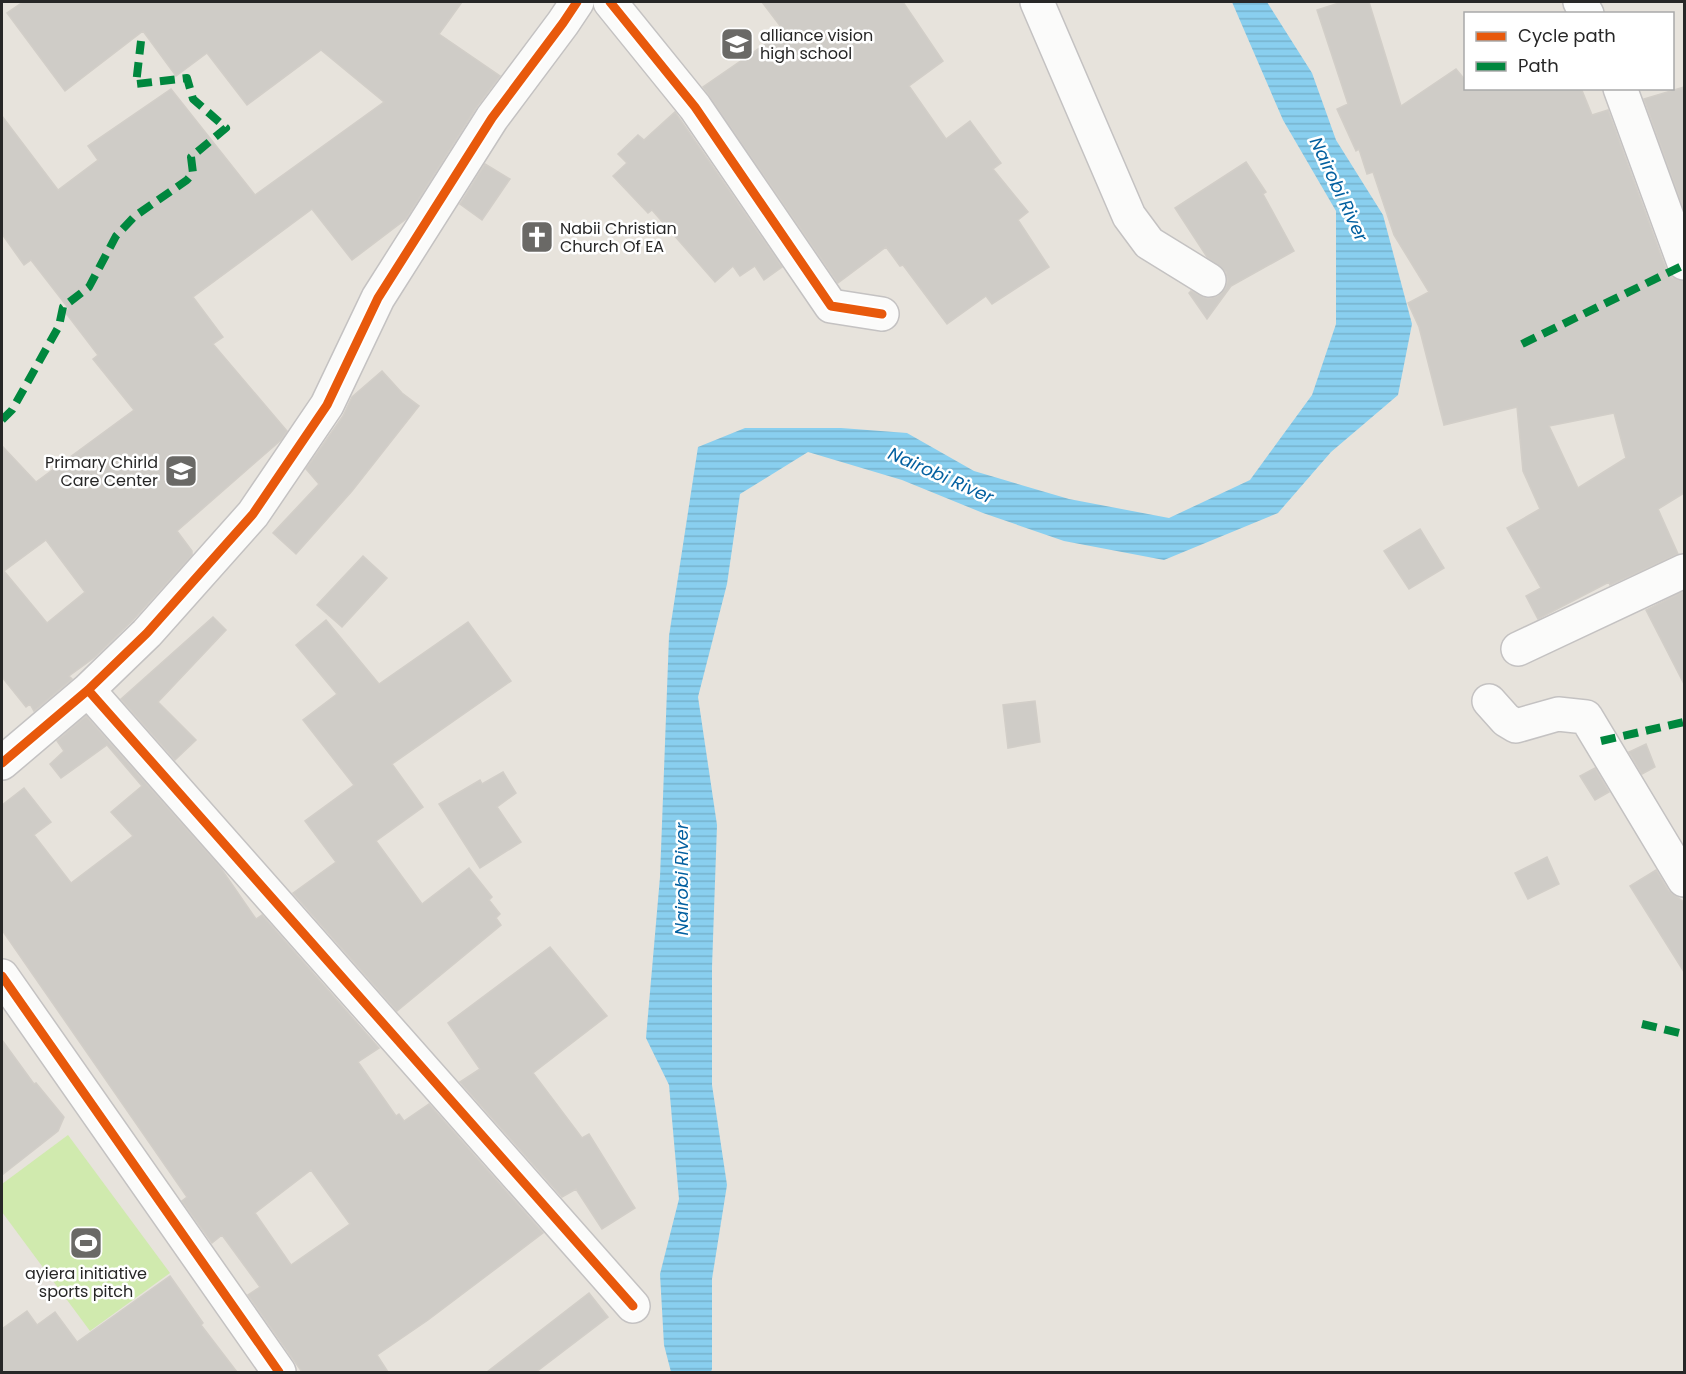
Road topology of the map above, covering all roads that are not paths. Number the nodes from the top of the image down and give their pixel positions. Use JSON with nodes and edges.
{"nodes":[{"id":1,"x":577,"y":2,"type":"edge"},
{"id":2,"x":610,"y":2,"type":"edge"},
{"id":3,"x":1037,"y":2,"type":"edge"},
{"id":4,"x":1621,"y":90,"type":"edge"},
{"id":5,"x":1684,"y":263,"type":"edge"},
{"id":6,"x":1209,"y":280,"type":"dead end"},
{"id":7,"x":882,"y":314,"type":"dead end"},
{"id":8,"x":1684,"y":571,"type":"edge"},
{"id":9,"x":1518,"y":649,"type":"dead end"},
{"id":10,"x":88,"y":690,"type":"junction"},
{"id":11,"x":1489,"y":701,"type":"dead end"},
{"id":12,"x":2,"y":763,"type":"edge"},
{"id":13,"x":1684,"y":880,"type":"edge"},
{"id":14,"x":2,"y":976,"type":"edge"},
{"id":15,"x":633,"y":1306,"type":"dead end"},
{"id":16,"x":279,"y":1372,"type":"edge"}],
"edges":[{"from":1,"to":10,"type":"street"},
{"from":2,"to":7,"type":"street"},
{"from":3,"to":6,"type":"street"},
{"from":4,"to":5,"type":"street"},
{"from":8,"to":9,"type":"street"},
{"from":10,"to":12,"type":"street"},
{"from":10,"to":15,"type":"street"},
{"from":11,"to":13,"type":"street"},
{"from":14,"to":16,"type":"street"}]}
